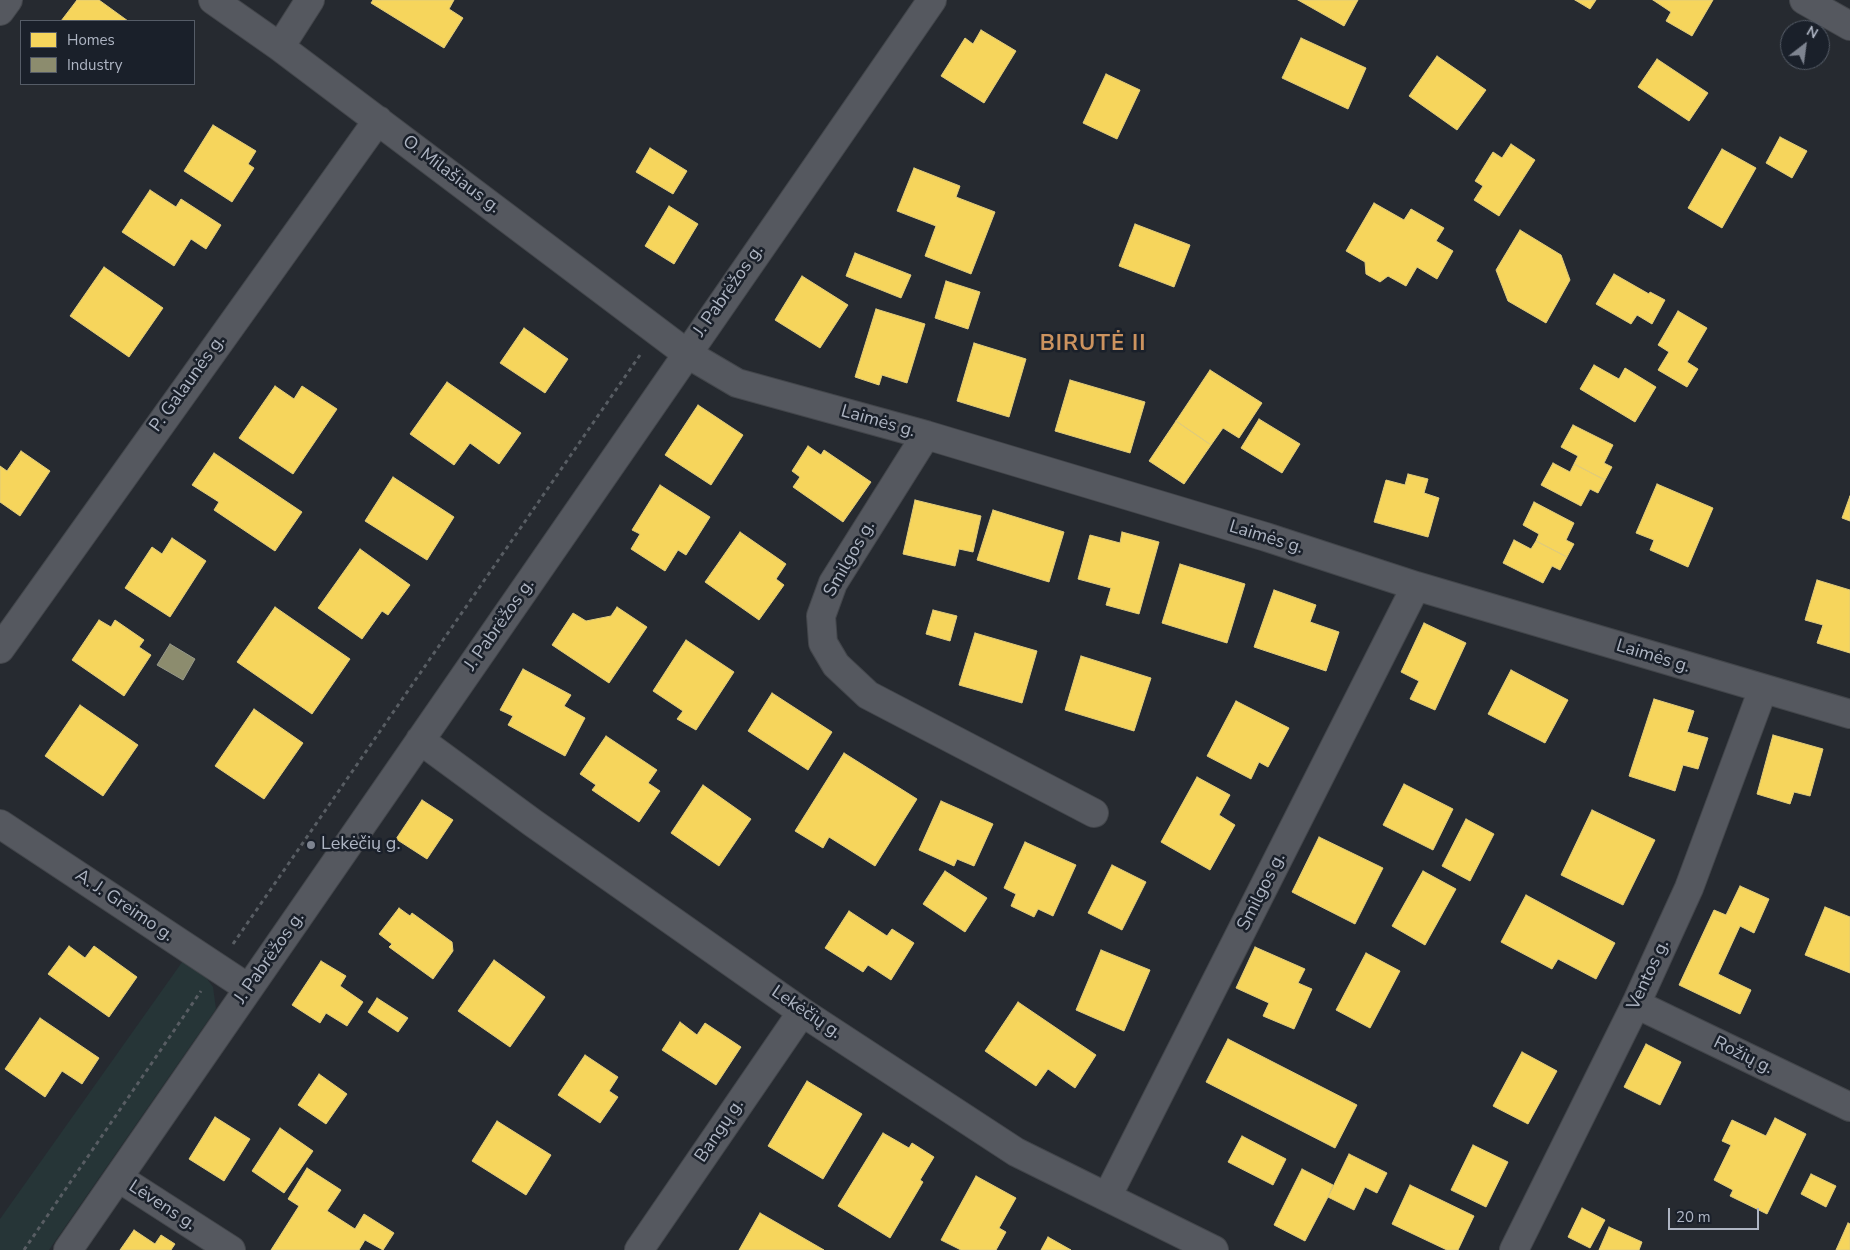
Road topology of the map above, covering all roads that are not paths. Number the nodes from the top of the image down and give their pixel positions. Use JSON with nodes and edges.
{"nodes":[{"id":1,"x":8,"y":0,"type":"edge"},
{"id":2,"x":213,"y":0,"type":"edge"},
{"id":3,"x":310,"y":0,"type":"edge"},
{"id":4,"x":932,"y":0,"type":"edge"},
{"id":5,"x":1804,"y":0,"type":"edge"},
{"id":6,"x":0,"y":11,"type":"edge"},
{"id":7,"x":1850,"y":26,"type":"edge"},
{"id":8,"x":280,"y":47,"type":"junction"},
{"id":9,"x":378,"y":120,"type":"junction"},
{"id":10,"x":686,"y":353,"type":"junction"},
{"id":11,"x":926,"y":435,"type":"junction"},
{"id":12,"x":1416,"y":586,"type":"junction"},
{"id":13,"x":0,"y":649,"type":"edge"},
{"id":14,"x":1762,"y":690,"type":"junction"},
{"id":15,"x":1850,"y":714,"type":"edge"},
{"id":16,"x":420,"y":740,"type":"junction"},
{"id":17,"x":1094,"y":813,"type":"dead end"},
{"id":18,"x":0,"y":824,"type":"edge"},
{"id":19,"x":248,"y":988,"type":"junction"},
{"id":20,"x":1636,"y":1004,"type":"junction"},
{"id":21,"x":802,"y":1012,"type":"junction"},
{"id":22,"x":1850,"y":1108,"type":"edge"},
{"id":23,"x":119,"y":1178,"type":"junction"},
{"id":24,"x":1107,"y":1197,"type":"junction"},
{"id":25,"x":68,"y":1250,"type":"edge"},
{"id":26,"x":231,"y":1250,"type":"edge"},
{"id":27,"x":639,"y":1250,"type":"edge"},
{"id":28,"x":1214,"y":1250,"type":"edge"},
{"id":29,"x":1514,"y":1250,"type":"edge"}],
"edges":[{"from":1,"to":6,"type":"street"},
{"from":2,"to":8,"type":"street","name":"O. Milašiaus g."},
{"from":3,"to":8,"type":"street"},
{"from":4,"to":10,"type":"street","name":"J. Pabrėžos g."},
{"from":5,"to":7,"type":"street"},
{"from":8,"to":9,"type":"street","name":"O. Milašiaus g."},
{"from":9,"to":10,"type":"street","name":"O. Milašiaus g."},
{"from":9,"to":13,"type":"street","name":"P. Galaunės g."},
{"from":10,"to":11,"type":"street","name":"Laimės g."},
{"from":10,"to":16,"type":"street","name":"J. Pabrėžos g."},
{"from":11,"to":12,"type":"street","name":"Laimės g."},
{"from":11,"to":17,"type":"street","name":"Smilgos g."},
{"from":12,"to":14,"type":"street","name":"Laimės g."},
{"from":12,"to":24,"type":"street","name":"Smilgos g."},
{"from":14,"to":15,"type":"street","name":"Laimės g."},
{"from":14,"to":20,"type":"street","name":"Ventos g."},
{"from":16,"to":19,"type":"street","name":"J. Pabrėžos g."},
{"from":16,"to":21,"type":"street","name":"Lekėčių g."},
{"from":18,"to":19,"type":"street","name":"A. J. Greimo g."},
{"from":19,"to":23,"type":"street","name":"J. Pabrėžos g."},
{"from":20,"to":22,"type":"street","name":"Rožių g."},
{"from":20,"to":29,"type":"street","name":"Ventos g."},
{"from":21,"to":24,"type":"street","name":"Lekėčių g."},
{"from":21,"to":27,"type":"street","name":"Bangų g."},
{"from":23,"to":25,"type":"street","name":"J. Pabrėžos g."},
{"from":23,"to":26,"type":"street","name":"Lėvens g."},
{"from":24,"to":28,"type":"street","name":"Lekėčių g."}]}
